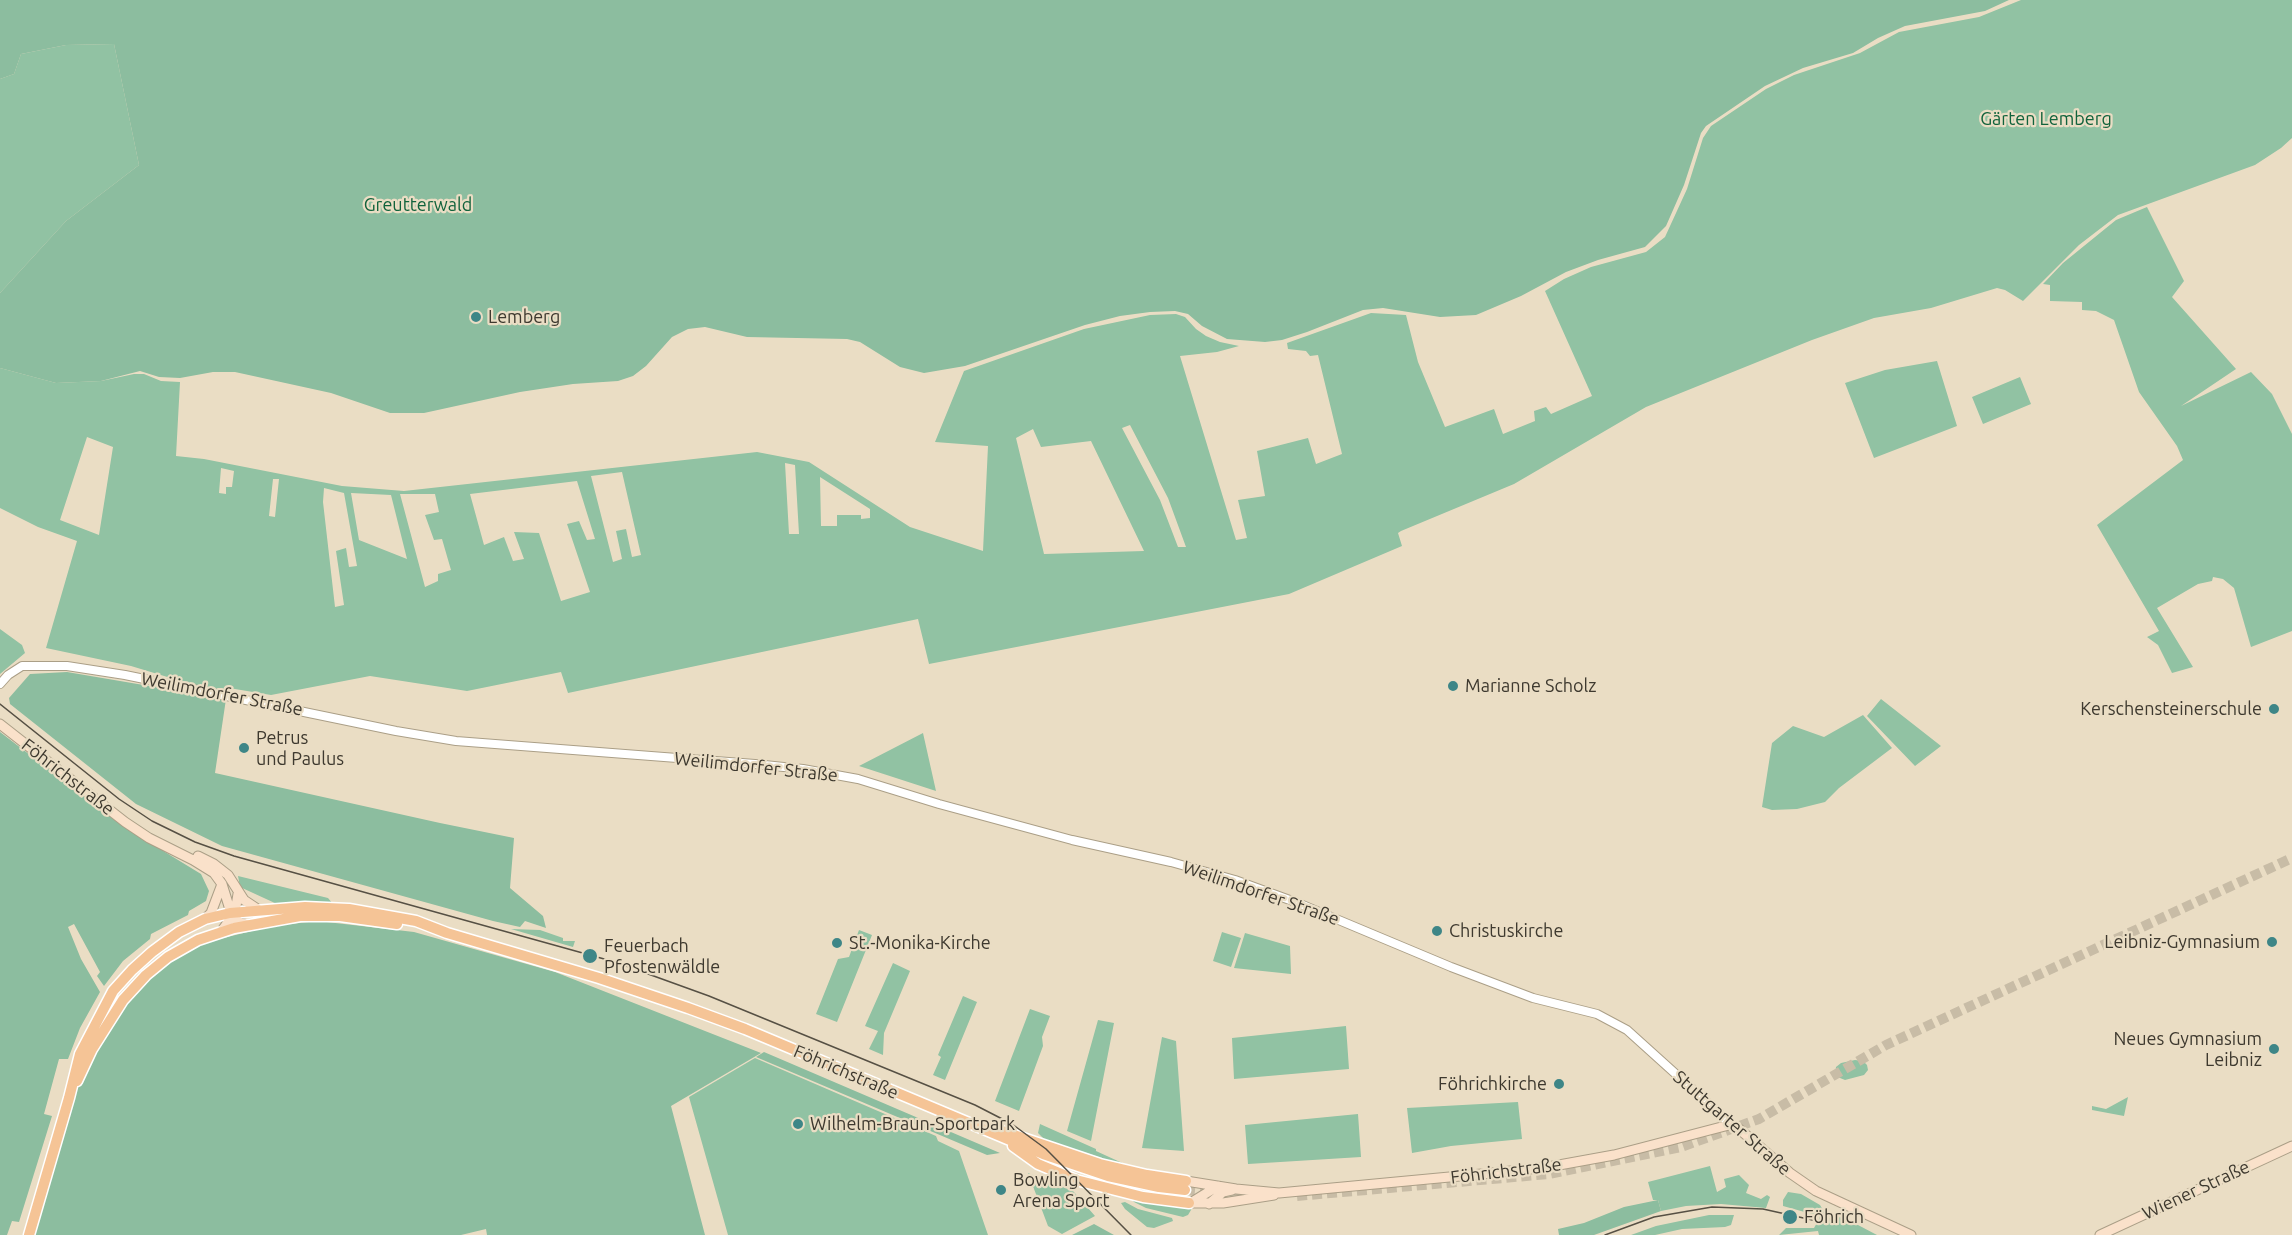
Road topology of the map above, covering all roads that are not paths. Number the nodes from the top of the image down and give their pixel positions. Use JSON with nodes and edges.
{"nodes":[{"id":1,"x":0,"y":684,"type":"edge"},
{"id":2,"x":0,"y":724,"type":"edge"},
{"id":3,"x":136,"y":829,"type":"junction"},
{"id":4,"x":222,"y":884,"type":"junction"},
{"id":5,"x":238,"y":894,"type":"junction"},
{"id":6,"x":259,"y":910,"type":"junction"},
{"id":7,"x":232,"y":914,"type":"junction"},
{"id":8,"x":205,"y":919,"type":"junction"},
{"id":9,"x":249,"y":925,"type":"junction"},
{"id":10,"x":221,"y":932,"type":"junction"},
{"id":11,"x":447,"y":933,"type":"junction"},
{"id":12,"x":1628,"y":1030,"type":"joint"},
{"id":13,"x":69,"y":1098,"type":"junction"},
{"id":14,"x":1729,"y":1125,"type":"junction"},
{"id":15,"x":981,"y":1129,"type":"junction"},
{"id":16,"x":998,"y":1136,"type":"junction"},
{"id":17,"x":2292,"y":1146,"type":"edge"},
{"id":18,"x":1199,"y":1183,"type":"junction"},
{"id":19,"x":1185,"y":1185,"type":"junction"},
{"id":20,"x":1220,"y":1189,"type":"junction"},
{"id":21,"x":1279,"y":1193,"type":"junction"},
{"id":22,"x":1208,"y":1199,"type":"junction"},
{"id":23,"x":1235,"y":1201,"type":"junction"},
{"id":24,"x":1189,"y":1203,"type":"joint"},
{"id":25,"x":29,"y":1235,"type":"edge"},
{"id":26,"x":1911,"y":1235,"type":"edge"},
{"id":27,"x":2100,"y":1235,"type":"edge"}],
"edges":[{"from":1,"to":12,"type":"street","name":"Weilimdorfer Straße"},
{"from":2,"to":3,"type":"main road","name":"Föhrichstraße"},
{"from":3,"to":4,"type":"main road","name":"Föhrichstraße"},
{"from":3,"to":5,"type":"main road","name":"Föhrichstraße"},
{"from":4,"to":7,"type":"main road"},
{"from":4,"to":8,"type":"main road"},
{"from":5,"to":6,"type":"main road","name":"Föhrichstraße"},
{"from":5,"to":7,"type":"main road"},
{"from":6,"to":7,"type":"main road"},
{"from":6,"to":11,"type":"main road"},
{"from":7,"to":8,"type":"main road"},
{"from":7,"to":9,"type":"main road"},
{"from":7,"to":10,"type":"main road"},
{"from":8,"to":13,"type":"main road"},
{"from":9,"to":10,"type":"main road"},
{"from":9,"to":11,"type":"main road"},
{"from":10,"to":13,"type":"main road"},
{"from":11,"to":15,"type":"main road","name":"Föhrichstraße"},
{"from":12,"to":14,"type":"street","name":"Stuttgarter Straße"},
{"from":13,"to":25,"type":"main road"},
{"from":14,"to":21,"type":"main road","name":"Föhrichstraße"},
{"from":14,"to":26,"type":"main road","name":"Stuttgarter Straße"},
{"from":15,"to":16,"type":"main road","name":"Föhrichstraße"},
{"from":15,"to":19,"type":"main road"},
{"from":16,"to":19,"type":"main road","name":"Föhrichstraße"},
{"from":16,"to":24,"type":"main road"},
{"from":17,"to":27,"type":"main road","name":"Wiener Straße"},
{"from":18,"to":19,"type":"main road","name":"Föhrichstraße"},
{"from":18,"to":20,"type":"main road","name":"Föhrichstraße"},
{"from":18,"to":22,"type":"main road"},
{"from":20,"to":21,"type":"main road","name":"Föhrichstraße"},
{"from":20,"to":22,"type":"main road"},
{"from":20,"to":23,"type":"main road"},
{"from":21,"to":23,"type":"main road","name":"Föhrichstraße"},
{"from":22,"to":23,"type":"main road","name":"Föhrichstraße"},
{"from":22,"to":24,"type":"main road"}]}
